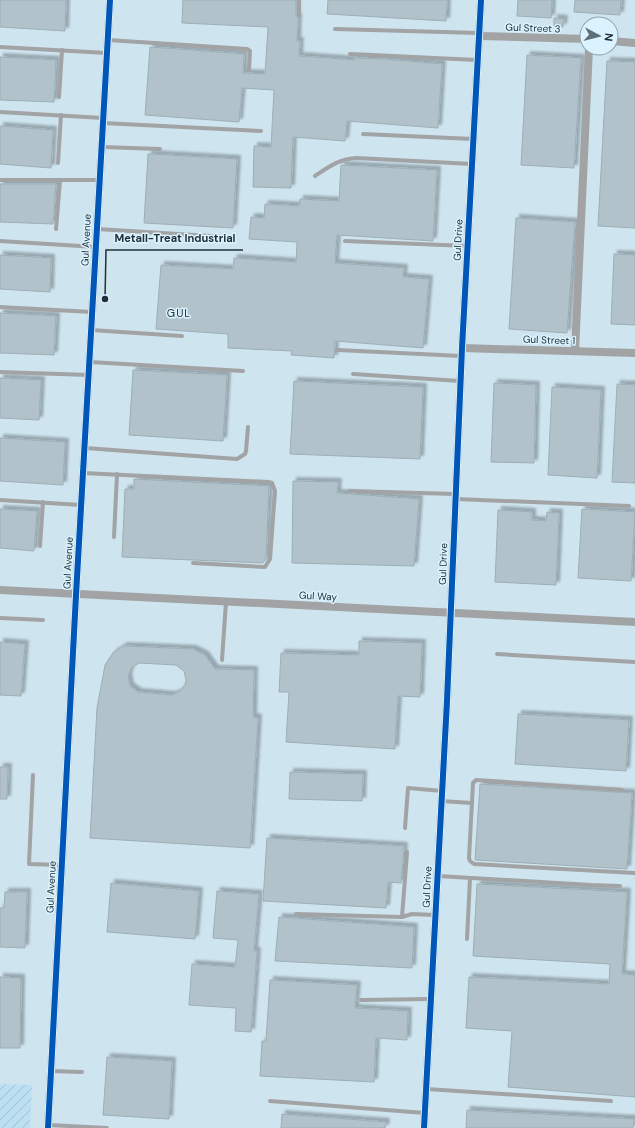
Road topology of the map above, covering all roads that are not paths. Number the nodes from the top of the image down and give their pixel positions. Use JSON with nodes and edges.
{"nodes":[{"id":1,"x":110,"y":0,"type":"edge"},
{"id":2,"x":299,"y":0,"type":"edge"},
{"id":3,"x":481,"y":0,"type":"edge"},
{"id":4,"x":299,"y":15,"type":"dead end"},
{"id":5,"x":335,"y":30,"type":"dead end"},
{"id":6,"x":479,"y":35,"type":"junction"},
{"id":7,"x":579,"y":39,"type":"edge"},
{"id":8,"x":108,"y":40,"type":"junction"},
{"id":9,"x":619,"y":42,"type":"edge"},
{"id":10,"x":635,"y":43,"type":"edge"},
{"id":11,"x":0,"y":47,"type":"edge"},
{"id":12,"x":62,"y":50,"type":"junction"},
{"id":13,"x":107,"y":53,"type":"junction"},
{"id":14,"x":350,"y":54,"type":"dead end"},
{"id":15,"x":590,"y":56,"type":"edge"},
{"id":16,"x":478,"y":60,"type":"junction"},
{"id":17,"x":249,"y":70,"type":"dead end"},
{"id":18,"x":59,"y":97,"type":"dead end"},
{"id":19,"x":0,"y":112,"type":"edge"},
{"id":20,"x":61,"y":115,"type":"junction"},
{"id":21,"x":103,"y":120,"type":"junction"},
{"id":22,"x":261,"y":131,"type":"dead end"},
{"id":23,"x":363,"y":134,"type":"dead end"},
{"id":24,"x":474,"y":139,"type":"junction"},
{"id":25,"x":102,"y":147,"type":"junction"},
{"id":26,"x":160,"y":150,"type":"dead end"},
{"id":27,"x":58,"y":163,"type":"dead end"},
{"id":28,"x":472,"y":164,"type":"junction"},
{"id":29,"x":315,"y":176,"type":"dead end"},
{"id":30,"x":0,"y":180,"type":"edge"},
{"id":31,"x":60,"y":180,"type":"junction"},
{"id":32,"x":100,"y":180,"type":"junction"},
{"id":33,"x":97,"y":229,"type":"junction"},
{"id":34,"x":56,"y":230,"type":"dead end"},
{"id":35,"x":227,"y":237,"type":"dead end"},
{"id":36,"x":0,"y":241,"type":"edge"},
{"id":37,"x":345,"y":241,"type":"dead end"},
{"id":38,"x":467,"y":246,"type":"junction"},
{"id":39,"x":96,"y":247,"type":"junction"},
{"id":40,"x":0,"y":307,"type":"edge"},
{"id":41,"x":92,"y":312,"type":"junction"},
{"id":42,"x":91,"y":330,"type":"junction"},
{"id":43,"x":182,"y":336,"type":"dead end"},
{"id":44,"x":338,"y":350,"type":"dead end"},
{"id":45,"x":575,"y":351,"type":"junction"},
{"id":46,"x":461,"y":352,"type":"junction"},
{"id":47,"x":635,"y":353,"type":"edge"},
{"id":48,"x":90,"y":362,"type":"junction"},
{"id":49,"x":243,"y":371,"type":"dead end"},
{"id":50,"x":0,"y":372,"type":"edge"},
{"id":51,"x":353,"y":374,"type":"dead end"},
{"id":52,"x":89,"y":376,"type":"junction"},
{"id":53,"x":460,"y":381,"type":"junction"},
{"id":54,"x":248,"y":427,"type":"dead end"},
{"id":55,"x":84,"y":448,"type":"junction"},
{"id":56,"x":83,"y":474,"type":"junction"},
{"id":57,"x":117,"y":474,"type":"junction"},
{"id":58,"x":349,"y":491,"type":"dead end"},
{"id":59,"x":456,"y":497,"type":"junction"},
{"id":60,"x":0,"y":500,"type":"edge"},
{"id":61,"x":43,"y":502,"type":"junction"},
{"id":62,"x":81,"y":505,"type":"junction"},
{"id":63,"x":629,"y":506,"type":"dead end"},
{"id":64,"x":114,"y":537,"type":"dead end"},
{"id":65,"x":40,"y":546,"type":"dead end"},
{"id":66,"x":193,"y":563,"type":"dead end"},
{"id":67,"x":0,"y":590,"type":"edge"},
{"id":68,"x":76,"y":595,"type":"junction"},
{"id":69,"x":226,"y":602,"type":"junction"},
{"id":70,"x":451,"y":612,"type":"junction"},
{"id":71,"x":0,"y":618,"type":"edge"},
{"id":72,"x":43,"y":620,"type":"dead end"},
{"id":73,"x":635,"y":622,"type":"edge"},
{"id":74,"x":497,"y":654,"type":"dead end"},
{"id":75,"x":222,"y":660,"type":"dead end"},
{"id":76,"x":635,"y":662,"type":"edge"},
{"id":77,"x":33,"y":775,"type":"dead end"},
{"id":78,"x":442,"y":790,"type":"junction"},
{"id":79,"x":622,"y":790,"type":"dead end"},
{"id":80,"x":441,"y":801,"type":"junction"},
{"id":81,"x":472,"y":803,"type":"junction"},
{"id":82,"x":405,"y":828,"type":"dead end"},
{"id":83,"x":407,"y":852,"type":"dead end"},
{"id":84,"x":62,"y":866,"type":"junction"},
{"id":85,"x":635,"y":873,"type":"edge"},
{"id":86,"x":438,"y":876,"type":"junction"},
{"id":87,"x":470,"y":878,"type":"junction"},
{"id":88,"x":620,"y":886,"type":"dead end"},
{"id":89,"x":296,"y":914,"type":"dead end"},
{"id":90,"x":436,"y":915,"type":"junction"},
{"id":91,"x":402,"y":917,"type":"junction"},
{"id":92,"x":467,"y":939,"type":"dead end"},
{"id":93,"x":431,"y":999,"type":"junction"},
{"id":94,"x":361,"y":1000,"type":"dead end"},
{"id":95,"x":51,"y":1071,"type":"junction"},
{"id":96,"x":82,"y":1072,"type":"dead end"},
{"id":97,"x":427,"y":1089,"type":"junction"},
{"id":98,"x":270,"y":1101,"type":"dead end"},
{"id":99,"x":611,"y":1101,"type":"dead end"},
{"id":100,"x":425,"y":1113,"type":"junction"},
{"id":101,"x":48,"y":1127,"type":"edge"},
{"id":102,"x":107,"y":1128,"type":"edge"},
{"id":103,"x":424,"y":1128,"type":"edge"}],
"edges":[{"from":1,"to":8,"type":"street","name":"Gul Avenue"},
{"from":2,"to":4,"type":"lane"},
{"from":3,"to":6,"type":"street","name":"Gul Drive"},
{"from":5,"to":6,"type":"lane"},
{"from":6,"to":7,"type":"street","name":"Gul Street 3"},
{"from":6,"to":16,"type":"street","name":"Gul Drive"},
{"from":8,"to":13,"type":"street","name":"Gul Avenue"},
{"from":8,"to":17,"type":"lane"},
{"from":9,"to":10,"type":"street"},
{"from":11,"to":12,"type":"lane"},
{"from":12,"to":13,"type":"lane"},
{"from":12,"to":18,"type":"lane"},
{"from":13,"to":21,"type":"street","name":"Gul Avenue"},
{"from":14,"to":16,"type":"lane"},
{"from":15,"to":45,"type":"street"},
{"from":16,"to":24,"type":"street","name":"Gul Drive"},
{"from":19,"to":20,"type":"lane"},
{"from":20,"to":21,"type":"lane"},
{"from":20,"to":27,"type":"lane"},
{"from":21,"to":22,"type":"lane"},
{"from":21,"to":25,"type":"street","name":"Gul Avenue"},
{"from":23,"to":24,"type":"lane"},
{"from":24,"to":28,"type":"street","name":"Gul Drive"},
{"from":25,"to":26,"type":"lane"},
{"from":25,"to":32,"type":"street","name":"Gul Avenue"},
{"from":28,"to":29,"type":"lane"},
{"from":28,"to":38,"type":"street","name":"Gul Drive"},
{"from":30,"to":31,"type":"lane"},
{"from":31,"to":32,"type":"lane"},
{"from":31,"to":34,"type":"lane"},
{"from":32,"to":33,"type":"street","name":"Gul Avenue"},
{"from":33,"to":35,"type":"lane"},
{"from":33,"to":39,"type":"street","name":"Gul Avenue"},
{"from":36,"to":39,"type":"lane"},
{"from":37,"to":38,"type":"lane"},
{"from":38,"to":46,"type":"street","name":"Gul Drive"},
{"from":39,"to":41,"type":"street","name":"Gul Avenue"},
{"from":40,"to":41,"type":"lane"},
{"from":41,"to":42,"type":"street","name":"Gul Avenue"},
{"from":42,"to":43,"type":"lane"},
{"from":42,"to":48,"type":"street","name":"Gul Avenue"},
{"from":44,"to":46,"type":"lane"},
{"from":45,"to":46,"type":"street","name":"Gul Street 1"},
{"from":45,"to":47,"type":"street","name":"Gul Street 1"},
{"from":46,"to":53,"type":"street","name":"Gul Drive"},
{"from":48,"to":49,"type":"lane"},
{"from":48,"to":52,"type":"street","name":"Gul Avenue"},
{"from":50,"to":52,"type":"lane"},
{"from":51,"to":53,"type":"lane"},
{"from":52,"to":55,"type":"street","name":"Gul Avenue"},
{"from":53,"to":59,"type":"street","name":"Gul Drive"},
{"from":54,"to":55,"type":"lane"},
{"from":55,"to":56,"type":"street","name":"Gul Avenue"},
{"from":56,"to":57,"type":"lane"},
{"from":56,"to":62,"type":"street","name":"Gul Avenue"},
{"from":57,"to":64,"type":"lane"},
{"from":57,"to":66,"type":"lane"},
{"from":58,"to":59,"type":"lane"},
{"from":59,"to":63,"type":"lane"},
{"from":59,"to":70,"type":"street","name":"Gul Drive"},
{"from":60,"to":61,"type":"lane"},
{"from":61,"to":62,"type":"lane"},
{"from":61,"to":65,"type":"lane"},
{"from":62,"to":68,"type":"street","name":"Gul Avenue"},
{"from":67,"to":68,"type":"street","name":"Gul Way"},
{"from":68,"to":69,"type":"street","name":"Gul Way"},
{"from":68,"to":84,"type":"street","name":"Gul Avenue"},
{"from":69,"to":70,"type":"street","name":"Gul Way"},
{"from":69,"to":75,"type":"lane"},
{"from":70,"to":73,"type":"street","name":"Gul Way"},
{"from":70,"to":78,"type":"street","name":"Gul Drive"},
{"from":71,"to":72,"type":"lane"},
{"from":74,"to":76,"type":"lane"},
{"from":77,"to":84,"type":"lane"},
{"from":78,"to":80,"type":"street","name":"Gul Drive"},
{"from":78,"to":82,"type":"lane"},
{"from":79,"to":81,"type":"lane"},
{"from":80,"to":81,"type":"lane"},
{"from":80,"to":86,"type":"street","name":"Gul Drive"},
{"from":81,"to":85,"type":"lane"},
{"from":83,"to":91,"type":"lane"},
{"from":84,"to":95,"type":"street","name":"Gul Avenue"},
{"from":86,"to":87,"type":"lane"},
{"from":86,"to":90,"type":"street","name":"Gul Drive"},
{"from":87,"to":88,"type":"lane"},
{"from":87,"to":92,"type":"lane"},
{"from":89,"to":91,"type":"lane"},
{"from":90,"to":91,"type":"lane"},
{"from":90,"to":93,"type":"street","name":"Gul Drive"},
{"from":93,"to":94,"type":"lane"},
{"from":93,"to":97,"type":"street","name":"Gul Drive"},
{"from":95,"to":96,"type":"lane"},
{"from":95,"to":101,"type":"street","name":"Gul Avenue"},
{"from":97,"to":99,"type":"lane"},
{"from":97,"to":100,"type":"street","name":"Gul Drive"},
{"from":98,"to":100,"type":"lane"},
{"from":100,"to":103,"type":"street","name":"Gul Drive"},
{"from":101,"to":102,"type":"lane"}]}
